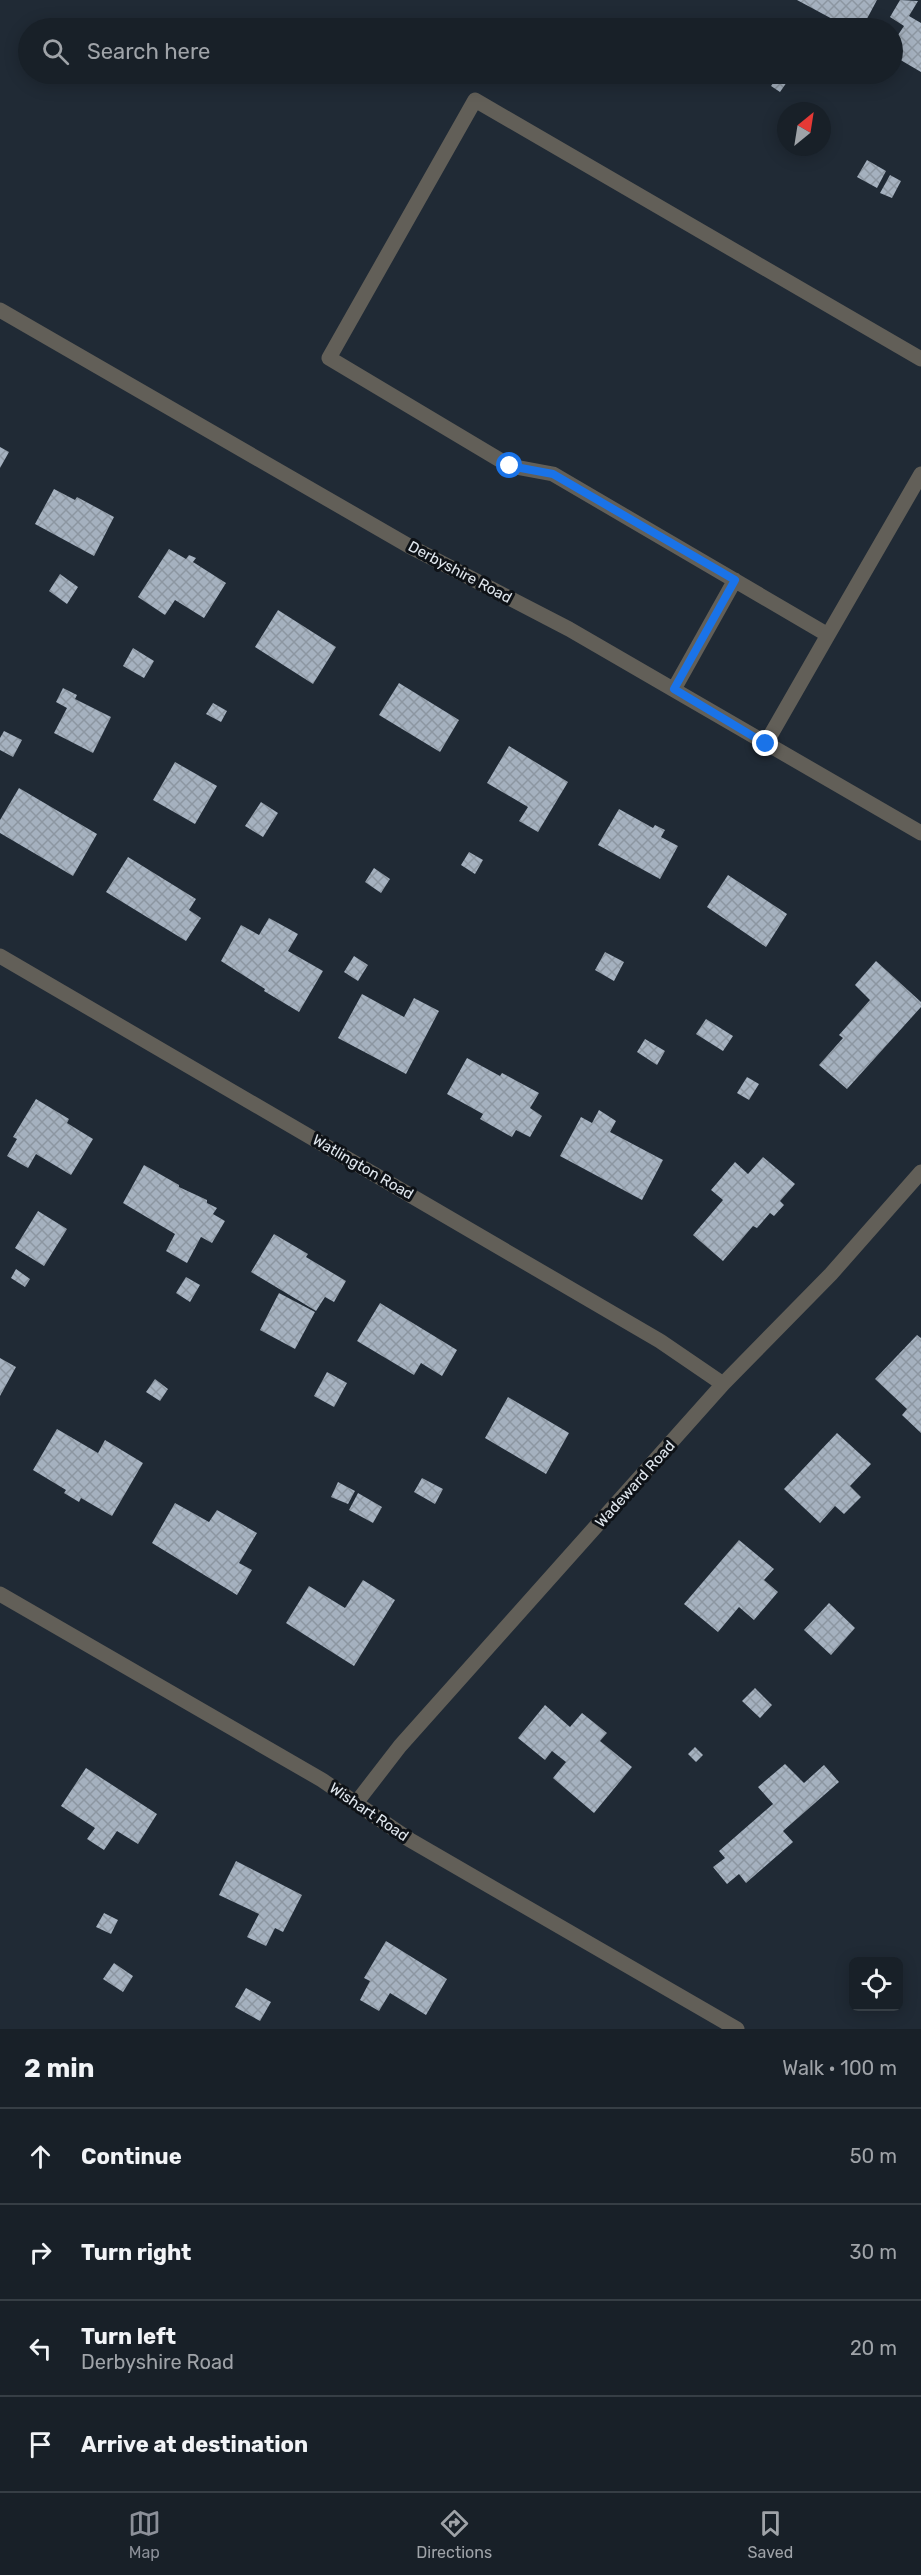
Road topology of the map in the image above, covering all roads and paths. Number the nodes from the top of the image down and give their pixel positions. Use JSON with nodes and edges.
{"nodes":[{"id":1,"x":0,"y":310,"type":"edge"},
{"id":2,"x":921,"y":359,"type":"edge"},
{"id":3,"x":921,"y":474,"type":"edge"},
{"id":4,"x":735,"y":580,"type":"junction"},
{"id":5,"x":828,"y":635,"type":"junction"},
{"id":6,"x":674,"y":689,"type":"junction"},
{"id":7,"x":766,"y":744,"type":"junction"},
{"id":8,"x":921,"y":833,"type":"edge"},
{"id":9,"x":0,"y":956,"type":"edge"},
{"id":10,"x":921,"y":1172,"type":"edge"},
{"id":11,"x":723,"y":1384,"type":"junction"},
{"id":12,"x":0,"y":1594,"type":"edge"},
{"id":13,"x":356,"y":1803,"type":"junction"},
{"id":14,"x":737,"y":2029,"type":"edge"}],
"edges":[{"from":1,"to":6,"type":"street","name":"Derbyshire Road"},
{"from":2,"to":4,"type":"street"},
{"from":3,"to":5,"type":"street"},
{"from":4,"to":5,"type":"street"},
{"from":4,"to":6,"type":"street"},
{"from":5,"to":7,"type":"street"},
{"from":6,"to":7,"type":"street","name":"Derbyshire Road"},
{"from":7,"to":8,"type":"street","name":"Derbyshire Road"},
{"from":9,"to":11,"type":"street","name":"Watlington Road"},
{"from":10,"to":11,"type":"street","name":"Wadeward Road"},
{"from":11,"to":13,"type":"street","name":"Wadeward Road"},
{"from":12,"to":13,"type":"street","name":"Wishart Road"},
{"from":13,"to":14,"type":"street","name":"Wishart Road"}]}
